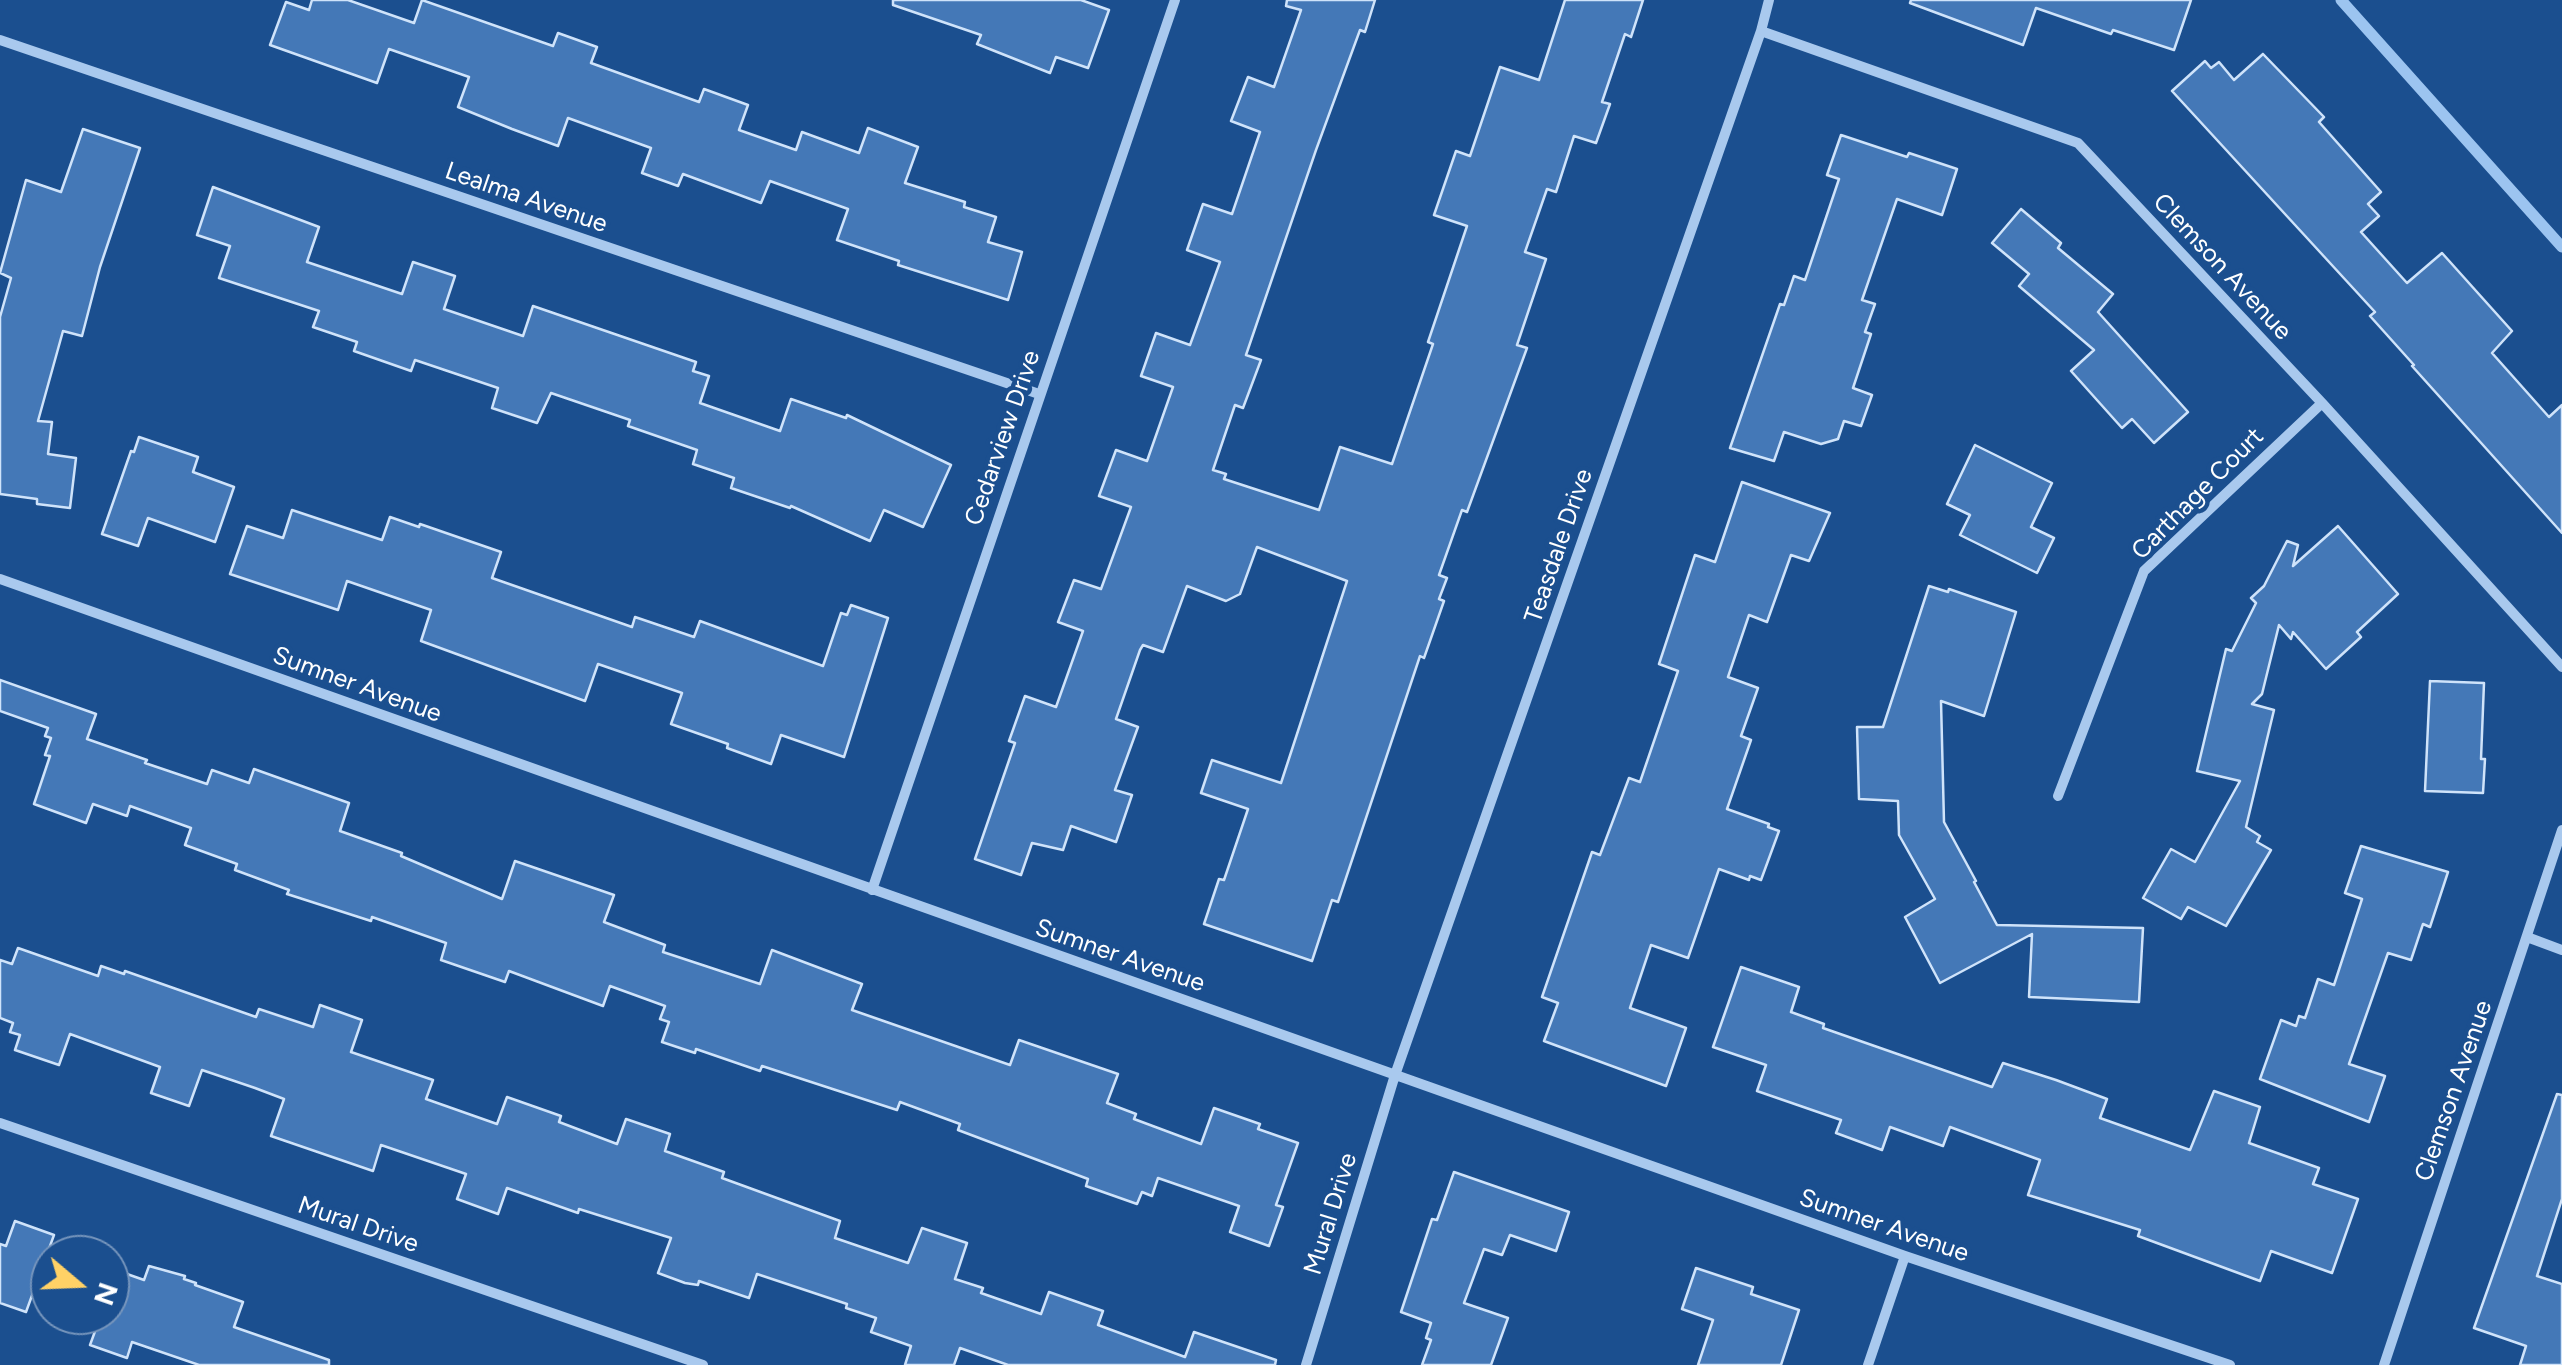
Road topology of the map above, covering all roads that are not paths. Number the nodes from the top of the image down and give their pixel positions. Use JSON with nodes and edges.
{"nodes":[{"id":1,"x":1175,"y":0,"type":"edge"},
{"id":2,"x":1770,"y":0,"type":"edge"},
{"id":3,"x":1761,"y":31,"type":"junction"},
{"id":4,"x":0,"y":40,"type":"edge"},
{"id":5,"x":1039,"y":394,"type":"junction"},
{"id":6,"x":2322,"y":402,"type":"junction"},
{"id":7,"x":0,"y":579,"type":"edge"},
{"id":8,"x":2562,"y":667,"type":"edge"},
{"id":9,"x":2058,"y":796,"type":"dead end"},
{"id":10,"x":2562,"y":830,"type":"edge"},
{"id":11,"x":872,"y":890,"type":"junction"},
{"id":12,"x":2527,"y":937,"type":"junction"},
{"id":13,"x":2562,"y":950,"type":"edge"},
{"id":14,"x":1395,"y":1074,"type":"junction"},
{"id":15,"x":0,"y":1123,"type":"edge"},
{"id":16,"x":1905,"y":1256,"type":"junction"},
{"id":17,"x":703,"y":1365,"type":"edge"},
{"id":18,"x":1306,"y":1365,"type":"edge"},
{"id":19,"x":1868,"y":1365,"type":"edge"},
{"id":20,"x":2230,"y":1365,"type":"edge"},
{"id":21,"x":2384,"y":1365,"type":"edge"}],
"edges":[{"from":1,"to":5,"type":"street","name":"Cedarview Drive"},
{"from":2,"to":3,"type":"street","name":"Teasdale Drive"},
{"from":3,"to":6,"type":"street","name":"Clemson Avenue"},
{"from":3,"to":14,"type":"street","name":"Teasdale Drive"},
{"from":4,"to":5,"type":"street","name":"Lealma Avenue"},
{"from":5,"to":11,"type":"street","name":"Cedarview Drive"},
{"from":6,"to":8,"type":"street","name":"Clemson Avenue"},
{"from":6,"to":9,"type":"street","name":"Carthage Court"},
{"from":7,"to":11,"type":"street","name":"Sumner Avenue"},
{"from":10,"to":12,"type":"street","name":"Clemson Avenue"},
{"from":11,"to":14,"type":"street","name":"Sumner Avenue"},
{"from":12,"to":13,"type":"street"},
{"from":12,"to":21,"type":"street","name":"Clemson Avenue"},
{"from":14,"to":16,"type":"street","name":"Sumner Avenue"},
{"from":14,"to":18,"type":"street","name":"Mural Drive"},
{"from":15,"to":17,"type":"street","name":"Mural Drive"},
{"from":16,"to":19,"type":"street"},
{"from":16,"to":20,"type":"street","name":"Sumner Avenue"}]}
